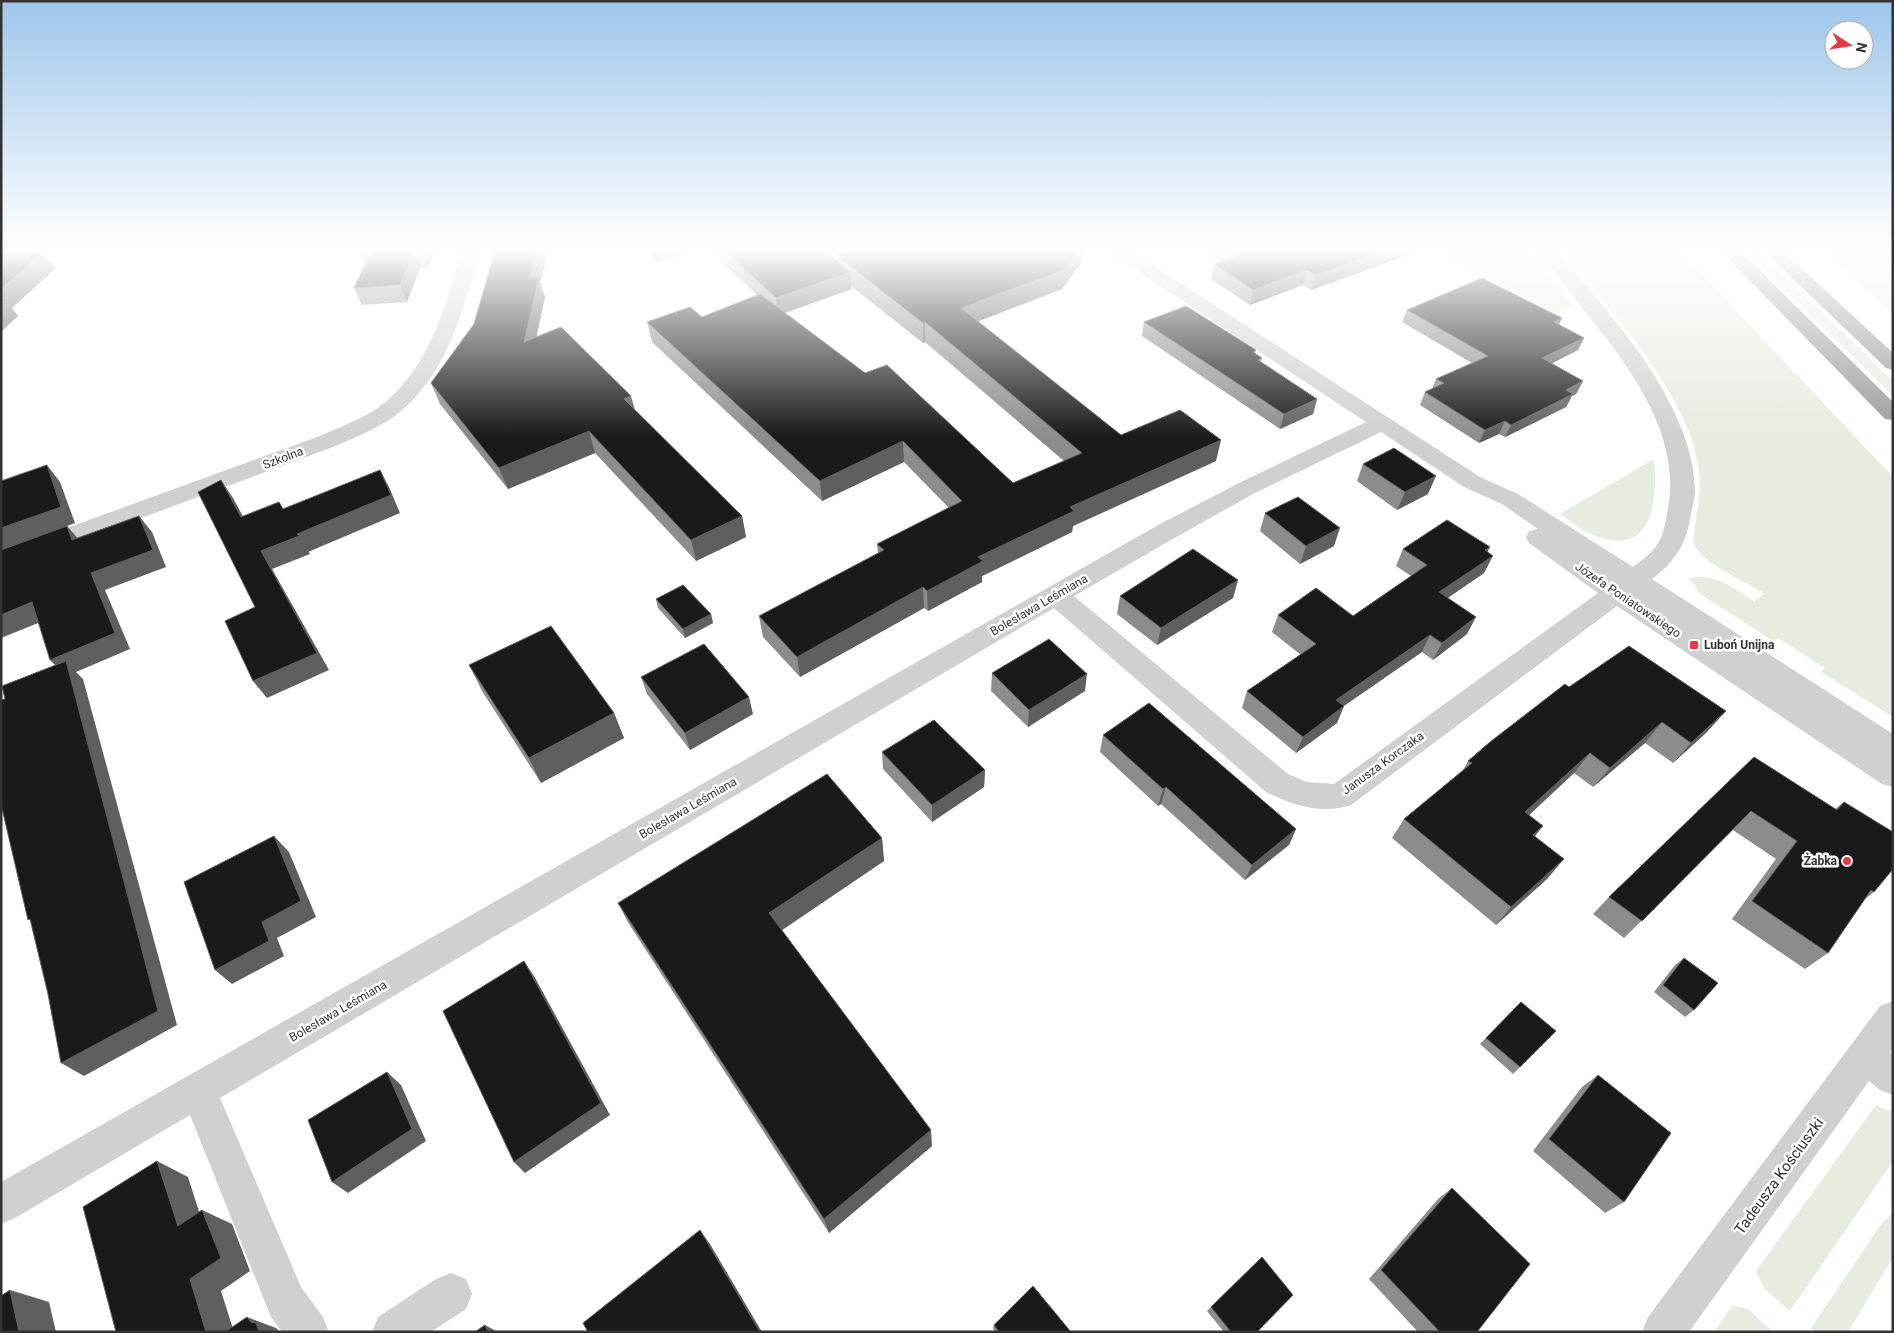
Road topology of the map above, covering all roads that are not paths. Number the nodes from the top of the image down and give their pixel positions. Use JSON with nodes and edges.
{"nodes":[{"id":1,"x":451,"y":313,"type":"edge"},
{"id":2,"x":1215,"y":313,"type":"edge"},
{"id":3,"x":1596,"y":313,"type":"edge"},
{"id":4,"x":1792,"y":313,"type":"edge"},
{"id":5,"x":1839,"y":313,"type":"edge"},
{"id":6,"x":1893,"y":364,"type":"edge"},
{"id":7,"x":1893,"y":414,"type":"edge"},
{"id":8,"x":1382,"y":422,"type":"junction"},
{"id":9,"x":1,"y":561,"type":"edge"},
{"id":10,"x":1624,"y":586,"type":"junction"},
{"id":11,"x":1057,"y":596,"type":"junction"},
{"id":12,"x":1893,"y":749,"type":"edge"},
{"id":13,"x":1893,"y":775,"type":"edge"},
{"id":14,"x":1893,"y":1018,"type":"edge"},
{"id":15,"x":1879,"y":1066,"type":"edge"},
{"id":16,"x":199,"y":1092,"type":"junction"},
{"id":17,"x":1,"y":1204,"type":"edge"},
{"id":18,"x":451,"y":1294,"type":"dead end"},
{"id":19,"x":308,"y":1332,"type":"edge"},
{"id":20,"x":393,"y":1332,"type":"edge"},
{"id":21,"x":1663,"y":1332,"type":"edge"}],
"edges":[{"from":1,"to":9,"type":"street","name":"Szkolna"},
{"from":2,"to":8,"type":"street","name":"Józefa Poniatowskiego"},
{"from":3,"to":10,"type":"street","name":"Janusza Korczaka"},
{"from":4,"to":7,"type":"highway"},
{"from":5,"to":6,"type":"highway"},
{"from":8,"to":10,"type":"street","name":"Józefa Poniatowskiego"},
{"from":8,"to":11,"type":"street","name":"Bolesława Leśmiana"},
{"from":10,"to":11,"type":"street","name":"Janusza Korczaka"},
{"from":10,"to":12,"type":"street","name":"Józefa Poniatowskiego"},
{"from":10,"to":13,"type":"street","name":"Józefa Poniatowskiego"},
{"from":11,"to":16,"type":"street","name":"Bolesława Leśmiana"},
{"from":14,"to":15,"type":"street","name":"Tadeusza Kościuszki"},
{"from":15,"to":21,"type":"street","name":"Tadeusza Kościuszki"},
{"from":16,"to":17,"type":"street","name":"Bolesława Leśmiana"},
{"from":16,"to":19,"type":"street"},
{"from":18,"to":20,"type":"street"}]}
